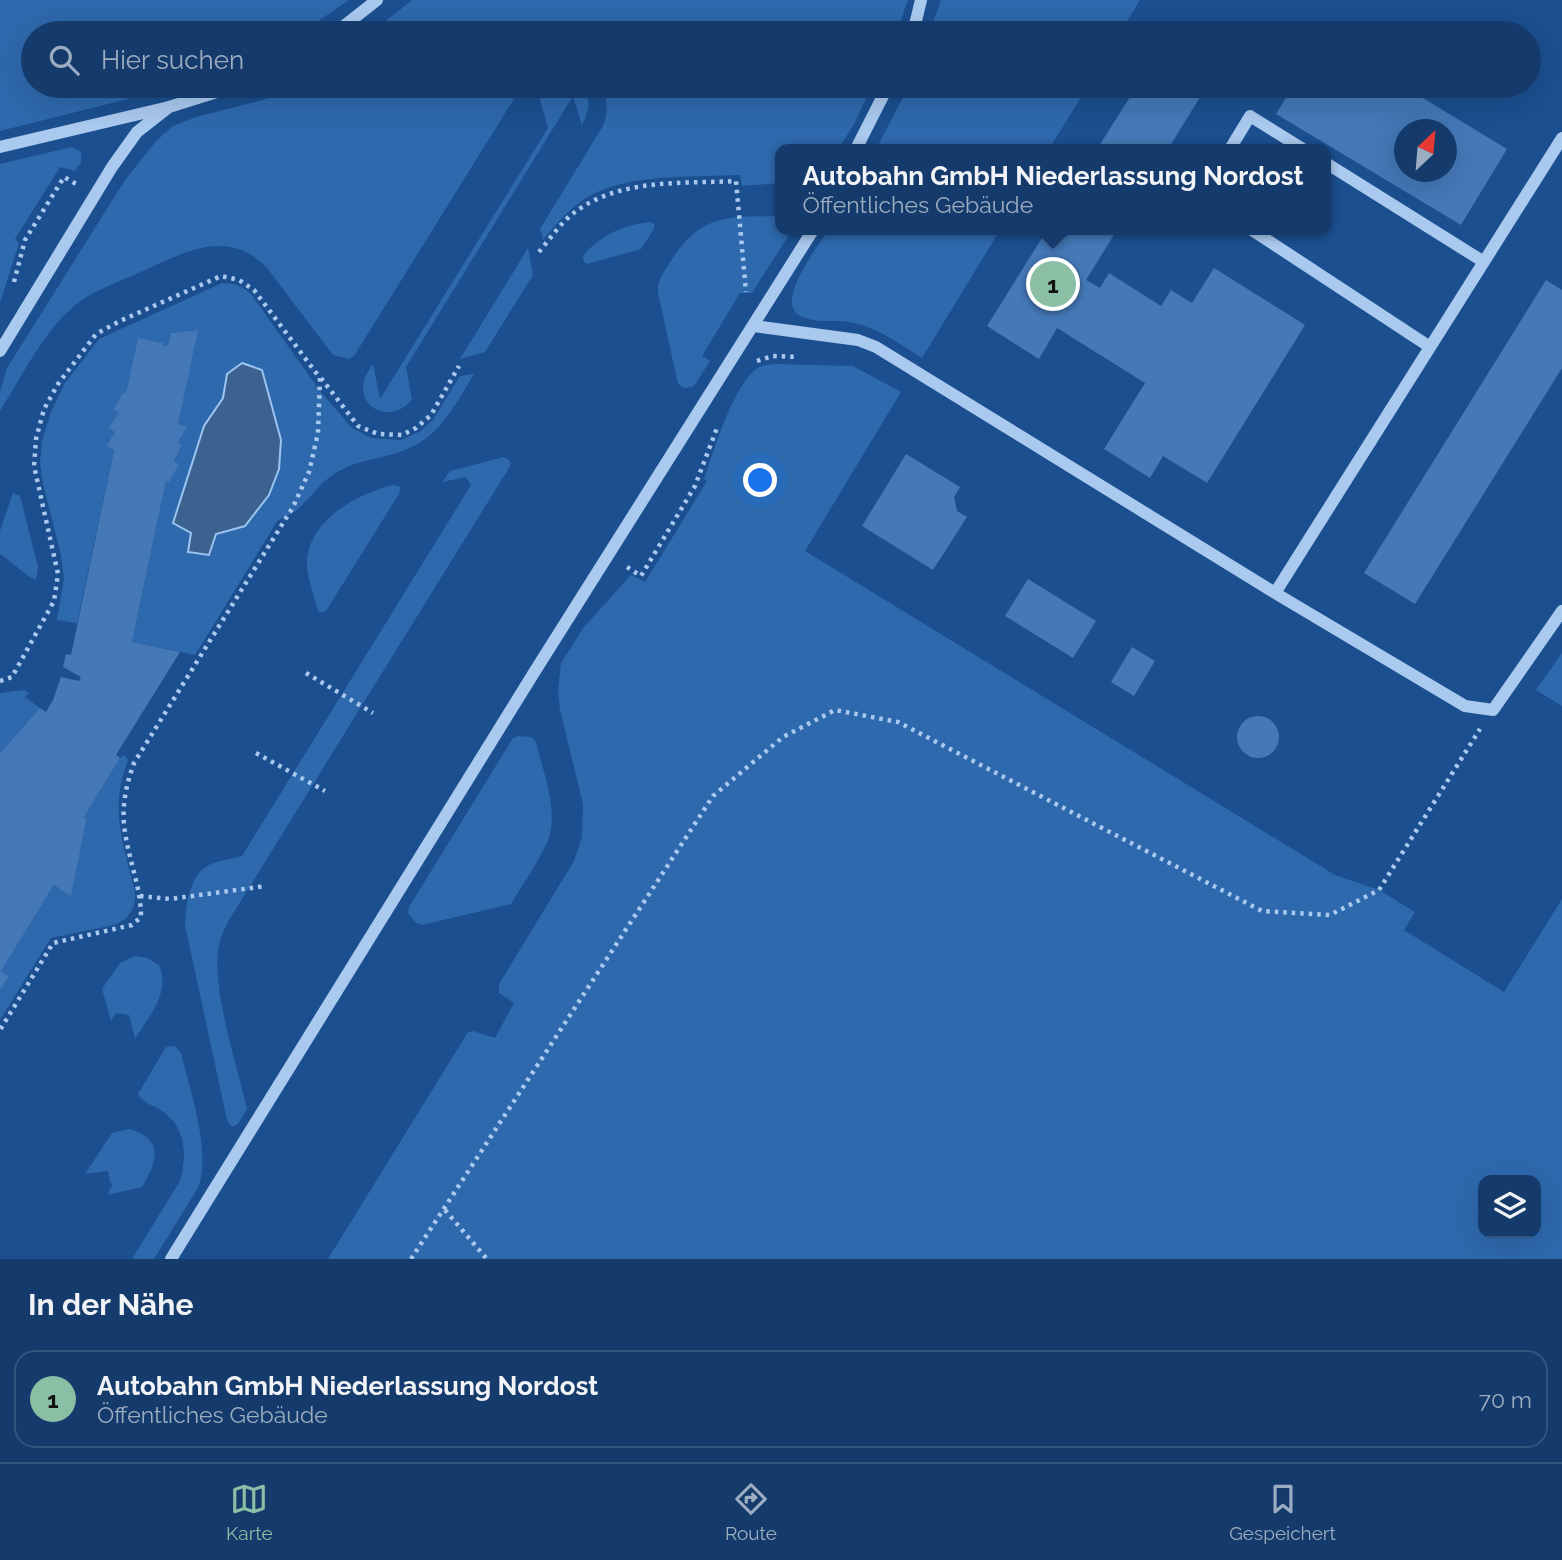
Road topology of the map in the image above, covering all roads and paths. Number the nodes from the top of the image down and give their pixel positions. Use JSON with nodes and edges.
{"nodes":[{"id":1,"x":377,"y":0,"type":"edge"},
{"id":2,"x":921,"y":0,"type":"edge"},
{"id":3,"x":350,"y":21,"type":"edge"},
{"id":4,"x":916,"y":21,"type":"edge"},
{"id":5,"x":198,"y":98,"type":"edge"},
{"id":6,"x":882,"y":98,"type":"edge"},
{"id":7,"x":170,"y":107,"type":"junction"},
{"id":8,"x":1562,"y":138,"type":"edge"},
{"id":9,"x":859,"y":144,"type":"edge"},
{"id":10,"x":1233,"y":144,"type":"edge"},
{"id":11,"x":1295,"y":144,"type":"edge"},
{"id":12,"x":0,"y":147,"type":"edge"},
{"id":13,"x":1331,"y":166,"type":"edge"},
{"id":14,"x":96,"y":194,"type":"junction"},
{"id":15,"x":810,"y":235,"type":"edge"},
{"id":16,"x":1260,"y":235,"type":"edge"},
{"id":17,"x":539,"y":252,"type":"dead end"},
{"id":18,"x":1484,"y":262,"type":"junction"},
{"id":19,"x":746,"y":293,"type":"dead end"},
{"id":20,"x":24,"y":310,"type":"junction"},
{"id":21,"x":754,"y":326,"type":"junction"},
{"id":22,"x":1430,"y":347,"type":"junction"},
{"id":23,"x":0,"y":351,"type":"edge"},
{"id":24,"x":800,"y":357,"type":"dead end"},
{"id":25,"x":459,"y":366,"type":"dead end"},
{"id":26,"x":727,"y":369,"type":"junction"},
{"id":27,"x":320,"y":377,"type":"junction"},
{"id":28,"x":719,"y":424,"type":"dead end"},
{"id":29,"x":608,"y":556,"type":"junction"},
{"id":30,"x":1275,"y":593,"type":"junction"},
{"id":31,"x":1562,"y":611,"type":"edge"},
{"id":32,"x":306,"y":673,"type":"dead end"},
{"id":33,"x":0,"y":681,"type":"edge"},
{"id":34,"x":1493,"y":710,"type":"junction"},
{"id":35,"x":373,"y":713,"type":"dead end"},
{"id":36,"x":256,"y":753,"type":"dead end"},
{"id":37,"x":325,"y":791,"type":"dead end"},
{"id":38,"x":266,"y":886,"type":"dead end"},
{"id":39,"x":140,"y":895,"type":"junction"},
{"id":40,"x":0,"y":1030,"type":"edge"},
{"id":41,"x":445,"y":1210,"type":"junction"},
{"id":42,"x":171,"y":1259,"type":"edge"},
{"id":43,"x":411,"y":1259,"type":"edge"},
{"id":44,"x":487,"y":1259,"type":"edge"}],
"edges":[{"from":1,"to":3,"type":"lane"},
{"from":2,"to":4,"type":"lane"},
{"from":5,"to":7,"type":"lane"},
{"from":6,"to":9,"type":"lane"},
{"from":7,"to":12,"type":"lane"},
{"from":7,"to":14,"type":"lane"},
{"from":8,"to":18,"type":"lane"},
{"from":10,"to":11,"type":"lane"},
{"from":13,"to":18,"type":"lane"},
{"from":14,"to":20,"type":"lane"},
{"from":14,"to":20,"type":"path"},
{"from":15,"to":21,"type":"lane"},
{"from":16,"to":22,"type":"lane"},
{"from":17,"to":19,"type":"path"},
{"from":18,"to":22,"type":"lane"},
{"from":20,"to":23,"type":"lane"},
{"from":21,"to":26,"type":"lane"},
{"from":21,"to":30,"type":"lane"},
{"from":22,"to":30,"type":"lane"},
{"from":24,"to":26,"type":"path"},
{"from":25,"to":27,"type":"path"},
{"from":26,"to":29,"type":"lane"},
{"from":27,"to":33,"type":"path"},
{"from":27,"to":39,"type":"path"},
{"from":28,"to":29,"type":"path"},
{"from":29,"to":42,"type":"lane"},
{"from":30,"to":34,"type":"lane"},
{"from":31,"to":34,"type":"lane"},
{"from":32,"to":35,"type":"path"},
{"from":34,"to":41,"type":"path"},
{"from":36,"to":37,"type":"path"},
{"from":38,"to":39,"type":"path"},
{"from":39,"to":40,"type":"path"},
{"from":41,"to":43,"type":"path"},
{"from":41,"to":44,"type":"path"}]}
